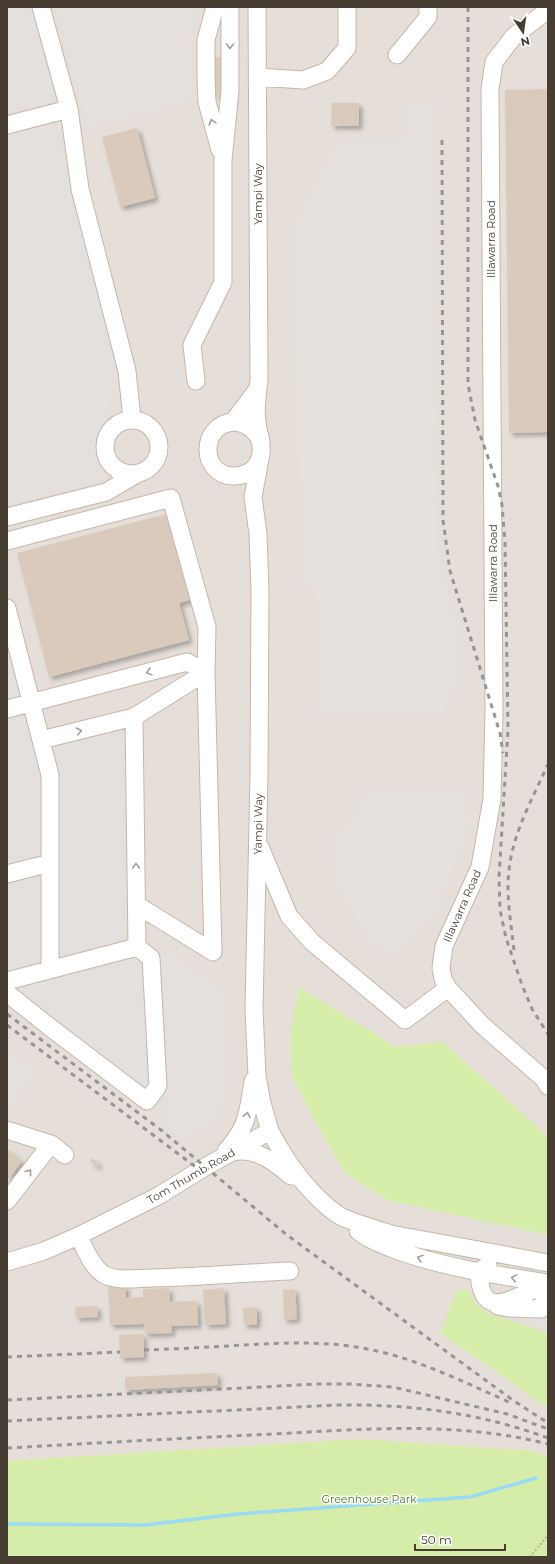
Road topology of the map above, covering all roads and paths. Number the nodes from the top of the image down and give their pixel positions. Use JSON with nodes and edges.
{"nodes":[{"id":1,"x":41,"y":7,"type":"edge"},
{"id":2,"x":216,"y":7,"type":"edge"},
{"id":3,"x":230,"y":7,"type":"edge"},
{"id":4,"x":257,"y":7,"type":"edge"},
{"id":5,"x":347,"y":7,"type":"edge"},
{"id":6,"x":428,"y":7,"type":"edge"},
{"id":7,"x":548,"y":10,"type":"edge"},
{"id":8,"x":397,"y":55,"type":"dead end"},
{"id":9,"x":258,"y":77,"type":"junction"},
{"id":10,"x":68,"y":109,"type":"junction"},
{"id":11,"x":7,"y":125,"type":"edge"},
{"id":12,"x":223,"y":160,"type":"junction"},
{"id":13,"x":259,"y":380,"type":"junction"},
{"id":14,"x":196,"y":381,"type":"dead end"},
{"id":15,"x":132,"y":419,"type":"junction"},
{"id":16,"x":233,"y":422,"type":"junction"},
{"id":17,"x":261,"y":442,"type":"junction"},
{"id":18,"x":260,"y":459,"type":"junction"},
{"id":19,"x":218,"y":471,"type":"junction"},
{"id":20,"x":137,"y":474,"type":"junction"},
{"id":21,"x":255,"y":516,"type":"junction"},
{"id":22,"x":7,"y":517,"type":"edge"},
{"id":23,"x":7,"y":541,"type":"edge"},
{"id":24,"x":7,"y":608,"type":"edge"},
{"id":25,"x":206,"y":672,"type":"junction"},
{"id":26,"x":31,"y":703,"type":"junction"},
{"id":27,"x":7,"y":709,"type":"edge"},
{"id":28,"x":134,"y":717,"type":"junction"},
{"id":29,"x":41,"y":740,"type":"junction"},
{"id":30,"x":258,"y":841,"type":"junction"},
{"id":31,"x":50,"y":863,"type":"junction"},
{"id":32,"x":7,"y":874,"type":"edge"},
{"id":33,"x":137,"y":905,"type":"junction"},
{"id":34,"x":138,"y":947,"type":"junction"},
{"id":35,"x":50,"y":970,"type":"junction"},
{"id":36,"x":7,"y":983,"type":"edge"},
{"id":37,"x":448,"y":988,"type":"junction"},
{"id":38,"x":256,"y":1060,"type":"junction"},
{"id":39,"x":548,"y":1062,"type":"edge"},
{"id":40,"x":546,"y":1083,"type":"edge"},
{"id":41,"x":7,"y":1130,"type":"edge"},
{"id":42,"x":270,"y":1131,"type":"junction"},
{"id":43,"x":51,"y":1144,"type":"junction"},
{"id":44,"x":66,"y":1155,"type":"dead end"},
{"id":45,"x":224,"y":1156,"type":"junction"},
{"id":46,"x":312,"y":1192,"type":"junction"},
{"id":47,"x":7,"y":1200,"type":"edge"},
{"id":48,"x":341,"y":1216,"type":"junction"},
{"id":49,"x":78,"y":1236,"type":"junction"},
{"id":50,"x":7,"y":1262,"type":"edge"},
{"id":51,"x":547,"y":1263,"type":"edge"},
{"id":52,"x":290,"y":1271,"type":"dead end"},
{"id":53,"x":479,"y":1272,"type":"junction"},
{"id":54,"x":548,"y":1284,"type":"edge"},
{"id":55,"x":548,"y":1290,"type":"edge"},
{"id":56,"x":487,"y":1298,"type":"junction"},
{"id":57,"x":548,"y":1535,"type":"edge"},
{"id":58,"x":530,"y":1557,"type":"edge"}],
"edges":[{"from":1,"to":10,"type":"street"},
{"from":12,"to":2,"type":"street","one_way":true},
{"from":3,"to":12,"type":"street","one_way":true},
{"from":4,"to":9,"type":"street","name":"Yampi Way"},
{"from":5,"to":9,"type":"street"},
{"from":6,"to":8,"type":"street"},
{"from":7,"to":37,"type":"street","name":"Illawarra Road"},
{"from":9,"to":13,"type":"street","name":"Yampi Way"},
{"from":10,"to":11,"type":"street"},
{"from":10,"to":15,"type":"street"},
{"from":12,"to":14,"type":"street"},
{"from":13,"to":16,"type":"street","name":"Yampi Way"},
{"from":13,"to":17,"type":"street","name":"Yampi Way"},
{"from":15,"to":20,"type":"street"},
{"from":15,"to":20,"type":"street"},
{"from":16,"to":17,"type":"street"},
{"from":16,"to":19,"type":"street","name":"Yampi Way"},
{"from":17,"to":18,"type":"street","name":"Yampi Way"},
{"from":18,"to":19,"type":"street"},
{"from":18,"to":21,"type":"street","name":"Yampi Way"},
{"from":19,"to":21,"type":"street","name":"Yampi Way"},
{"from":20,"to":22,"type":"street"},
{"from":21,"to":30,"type":"street","name":"Yampi Way"},
{"from":23,"to":25,"type":"street"},
{"from":24,"to":26,"type":"street"},
{"from":25,"to":26,"type":"street","one_way":true},
{"from":25,"to":28,"type":"street"},
{"from":25,"to":33,"type":"street"},
{"from":26,"to":27,"type":"street"},
{"from":26,"to":29,"type":"street"},
{"from":29,"to":28,"type":"street","one_way":true},
{"from":33,"to":28,"type":"street","one_way":true},
{"from":29,"to":31,"type":"street"},
{"from":30,"to":37,"type":"street"},
{"from":30,"to":38,"type":"street","name":"Yampi Way"},
{"from":31,"to":32,"type":"street"},
{"from":31,"to":35,"type":"street"},
{"from":33,"to":34,"type":"street"},
{"from":34,"to":35,"type":"street"},
{"from":34,"to":36,"type":"street"},
{"from":35,"to":36,"type":"street"},
{"from":37,"to":40,"type":"street","name":"Illawarra Road"},
{"from":38,"to":42,"type":"street","name":"Yampi Way"},
{"from":45,"to":38,"type":"street","one_way":true},
{"from":39,"to":40,"type":"street"},
{"from":41,"to":43,"type":"street"},
{"from":42,"to":45,"type":"street","name":"Tom Thumb Road"},
{"from":42,"to":46,"type":"street"},
{"from":43,"to":44,"type":"street"},
{"from":47,"to":43,"type":"street","one_way":true},
{"from":45,"to":46,"type":"street"},
{"from":45,"to":49,"type":"street","name":"Tom Thumb Road"},
{"from":46,"to":48,"type":"street"},
{"from":48,"to":51,"type":"street"},
{"from":53,"to":48,"type":"street","one_way":true},
{"from":49,"to":50,"type":"street","name":"Tom Thumb Road"},
{"from":49,"to":52,"type":"street"},
{"from":51,"to":53,"type":"street"},
{"from":54,"to":53,"type":"street","one_way":true},
{"from":53,"to":56,"type":"street"},
{"from":54,"to":56,"type":"street"},
{"from":55,"to":56,"type":"street"},
{"from":57,"to":58,"type":"path"}]}
